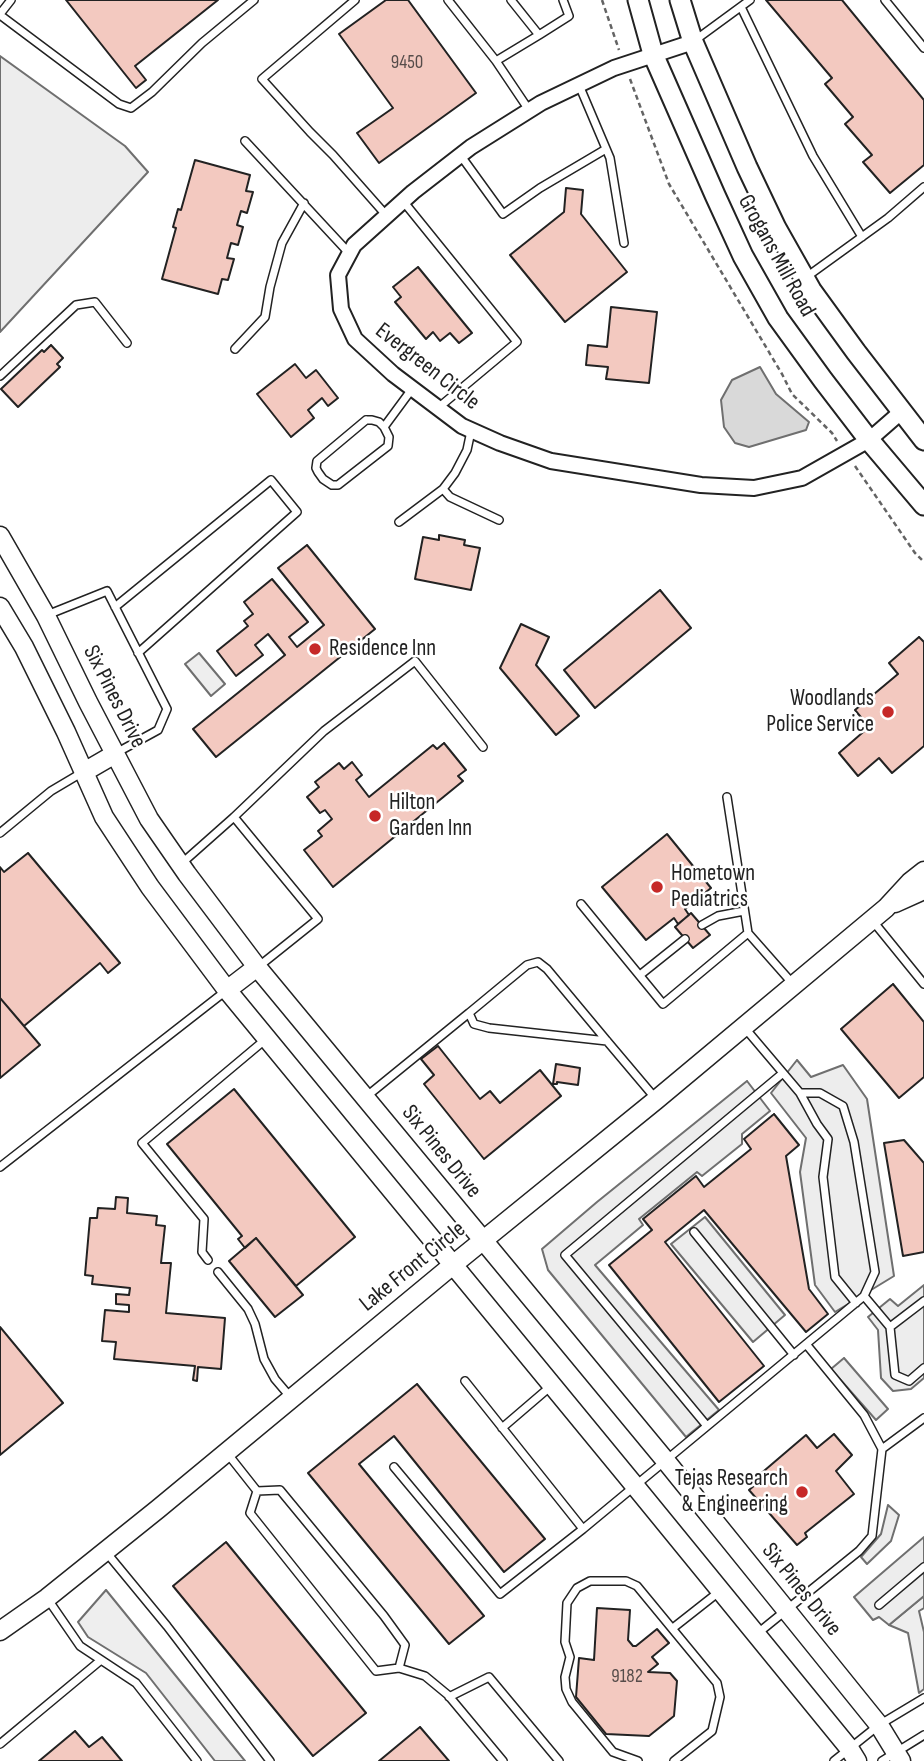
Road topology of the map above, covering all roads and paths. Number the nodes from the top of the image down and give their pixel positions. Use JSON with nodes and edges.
{"nodes":[{"id":1,"x":11,"y":0,"type":"edge"},
{"id":2,"x":254,"y":0,"type":"edge"},
{"id":3,"x":355,"y":0,"type":"edge"},
{"id":4,"x":448,"y":0,"type":"edge"},
{"id":5,"x":511,"y":0,"type":"edge"},
{"id":6,"x":563,"y":0,"type":"edge"},
{"id":7,"x":638,"y":0,"type":"edge"},
{"id":8,"x":680,"y":0,"type":"edge"},
{"id":9,"x":885,"y":0,"type":"edge"},
{"id":10,"x":745,"y":3,"type":"edge"},
{"id":11,"x":0,"y":14,"type":"edge"},
{"id":12,"x":540,"y":35,"type":"junction"},
{"id":13,"x":693,"y":42,"type":"junction"},
{"id":14,"x":924,"y":48,"type":"edge"},
{"id":15,"x":653,"y":54,"type":"junction"},
{"id":16,"x":496,"y":61,"type":"junction"},
{"id":17,"x":579,"y":85,"type":"junction"},
{"id":18,"x":530,"y":110,"type":"junction"},
{"id":19,"x":245,"y":141,"type":"dead end"},
{"id":20,"x":606,"y":149,"type":"junction"},
{"id":21,"x":461,"y":156,"type":"junction"},
{"id":22,"x":924,"y":187,"type":"edge"},
{"id":23,"x":403,"y":201,"type":"junction"},
{"id":24,"x":304,"y":204,"type":"junction"},
{"id":25,"x":387,"y":216,"type":"junction"},
{"id":26,"x":862,"y":237,"type":"junction"},
{"id":27,"x":624,"y":243,"type":"dead end"},
{"id":28,"x":350,"y":254,"type":"junction"},
{"id":29,"x":805,"y":279,"type":"junction"},
{"id":30,"x":127,"y":343,"type":"dead end"},
{"id":31,"x":235,"y":349,"type":"dead end"},
{"id":32,"x":0,"y":376,"type":"edge"},
{"id":33,"x":412,"y":389,"type":"junction"},
{"id":34,"x":438,"y":408,"type":"junction"},
{"id":35,"x":901,"y":412,"type":"junction"},
{"id":36,"x":384,"y":427,"type":"junction"},
{"id":37,"x":471,"y":430,"type":"junction"},
{"id":38,"x":869,"y":440,"type":"junction"},
{"id":39,"x":924,"y":440,"type":"edge"},
{"id":40,"x":443,"y":488,"type":"junction"},
{"id":41,"x":924,"y":505,"type":"edge"},
{"id":42,"x":499,"y":520,"type":"dead end"},
{"id":43,"x":399,"y":522,"type":"dead end"},
{"id":44,"x":0,"y":536,"type":"edge"},
{"id":45,"x":0,"y":607,"type":"edge"},
{"id":46,"x":115,"y":607,"type":"junction"},
{"id":47,"x":46,"y":615,"type":"junction"},
{"id":48,"x":138,"y":653,"type":"junction"},
{"id":49,"x":483,"y":747,"type":"dead end"},
{"id":50,"x":115,"y":754,"type":"junction"},
{"id":51,"x":84,"y":772,"type":"junction"},
{"id":52,"x":727,"y":797,"type":"dead end"},
{"id":53,"x":234,"y":817,"type":"junction"},
{"id":54,"x":0,"y":833,"type":"edge"},
{"id":55,"x":180,"y":864,"type":"junction"},
{"id":56,"x":924,"y":870,"type":"edge"},
{"id":57,"x":924,"y":890,"type":"edge"},
{"id":58,"x":581,"y":904,"type":"dead end"},
{"id":59,"x":744,"y":911,"type":"junction"},
{"id":60,"x":879,"y":913,"type":"junction"},
{"id":61,"x":702,"y":925,"type":"dead end"},
{"id":62,"x":748,"y":933,"type":"junction"},
{"id":63,"x":685,"y":939,"type":"dead end"},
{"id":64,"x":257,"y":967,"type":"junction"},
{"id":65,"x":639,"y":975,"type":"junction"},
{"id":66,"x":793,"y":984,"type":"junction"},
{"id":67,"x":924,"y":984,"type":"edge"},
{"id":68,"x":228,"y":990,"type":"junction"},
{"id":69,"x":470,"y":1013,"type":"junction"},
{"id":70,"x":744,"y":1026,"type":"junction"},
{"id":71,"x":267,"y":1038,"type":"junction"},
{"id":72,"x":607,"y":1041,"type":"junction"},
{"id":73,"x":783,"y":1073,"type":"junction"},
{"id":74,"x":800,"y":1093,"type":"junction"},
{"id":75,"x":365,"y":1098,"type":"junction"},
{"id":76,"x":656,"y":1100,"type":"junction"},
{"id":77,"x":0,"y":1167,"type":"edge"},
{"id":78,"x":694,"y":1232,"type":"dead end"},
{"id":79,"x":483,"y":1241,"type":"junction"},
{"id":80,"x":208,"y":1260,"type":"dead end"},
{"id":81,"x":454,"y":1264,"type":"junction"},
{"id":82,"x":218,"y":1272,"type":"dead end"},
{"id":83,"x":864,"y":1296,"type":"junction"},
{"id":84,"x":924,"y":1301,"type":"edge"},
{"id":85,"x":856,"y":1303,"type":"junction"},
{"id":86,"x":890,"y":1327,"type":"junction"},
{"id":87,"x":806,"y":1345,"type":"junction"},
{"id":88,"x":794,"y":1355,"type":"junction"},
{"id":89,"x":924,"y":1368,"type":"edge"},
{"id":90,"x":465,"y":1381,"type":"dead end"},
{"id":91,"x":552,"y":1385,"type":"junction"},
{"id":92,"x":292,"y":1399,"type":"junction"},
{"id":93,"x":924,"y":1418,"type":"edge"},
{"id":94,"x":707,"y":1426,"type":"junction"},
{"id":95,"x":502,"y":1428,"type":"junction"},
{"id":96,"x":882,"y":1449,"type":"junction"},
{"id":97,"x":227,"y":1453,"type":"junction"},
{"id":98,"x":665,"y":1460,"type":"junction"},
{"id":99,"x":394,"y":1466,"type":"dead end"},
{"id":100,"x":635,"y":1486,"type":"junction"},
{"id":101,"x":257,"y":1491,"type":"junction"},
{"id":102,"x":583,"y":1529,"type":"junction"},
{"id":103,"x":105,"y":1551,"type":"junction"},
{"id":104,"x":924,"y":1567,"type":"edge"},
{"id":105,"x":720,"y":1590,"type":"junction"},
{"id":106,"x":47,"y":1598,"type":"junction"},
{"id":107,"x":878,"y":1605,"type":"dead end"},
{"id":108,"x":787,"y":1611,"type":"junction"},
{"id":109,"x":673,"y":1628,"type":"junction"},
{"id":110,"x":0,"y":1631,"type":"edge"},
{"id":111,"x":756,"y":1635,"type":"junction"},
{"id":112,"x":101,"y":1660,"type":"junction"},
{"id":113,"x":400,"y":1668,"type":"junction"},
{"id":114,"x":449,"y":1697,"type":"junction"},
{"id":115,"x":924,"y":1698,"type":"edge"},
{"id":116,"x":878,"y":1726,"type":"junction"},
{"id":117,"x":924,"y":1734,"type":"edge"},
{"id":118,"x":0,"y":1744,"type":"edge"},
{"id":119,"x":853,"y":1755,"type":"edge"},
{"id":120,"x":893,"y":1758,"type":"edge"},
{"id":121,"x":197,"y":1761,"type":"edge"},
{"id":122,"x":270,"y":1761,"type":"edge"},
{"id":123,"x":503,"y":1761,"type":"edge"},
{"id":124,"x":559,"y":1761,"type":"edge"},
{"id":125,"x":638,"y":1761,"type":"edge"},
{"id":126,"x":674,"y":1761,"type":"edge"},
{"id":127,"x":834,"y":1761,"type":"edge"}],
"edges":[{"from":1,"to":11,"type":"lane"},
{"from":2,"to":11,"type":"lane"},
{"from":3,"to":25,"type":"lane"},
{"from":4,"to":16,"type":"lane"},
{"from":5,"to":12,"type":"lane"},
{"from":6,"to":12,"type":"lane"},
{"from":7,"to":15,"type":"main road","name":"Grogans Mill Road"},
{"from":8,"to":13,"type":"main road","name":"Grogans Mill Road"},
{"from":9,"to":14,"type":"lane"},
{"from":10,"to":13,"type":"lane"},
{"from":10,"to":26,"type":"lane"},
{"from":12,"to":16,"type":"lane"},
{"from":13,"to":15,"type":"street","name":"Evergreen Circle"},
{"from":13,"to":29,"type":"main road","name":"Grogans Mill Road"},
{"from":15,"to":17,"type":"street","name":"Evergreen Circle"},
{"from":15,"to":38,"type":"main road","name":"Grogans Mill Road"},
{"from":16,"to":18,"type":"lane"},
{"from":17,"to":18,"type":"street","name":"Evergreen Circle"},
{"from":17,"to":20,"type":"lane"},
{"from":18,"to":21,"type":"street","name":"Evergreen Circle"},
{"from":19,"to":24,"type":"lane"},
{"from":20,"to":21,"type":"lane"},
{"from":20,"to":27,"type":"lane"},
{"from":21,"to":23,"type":"street","name":"Evergreen Circle"},
{"from":22,"to":26,"type":"lane"},
{"from":23,"to":25,"type":"street","name":"Evergreen Circle"},
{"from":23,"to":34,"type":"lane"},
{"from":24,"to":28,"type":"lane"},
{"from":24,"to":31,"type":"lane"},
{"from":25,"to":28,"type":"street","name":"Evergreen Circle"},
{"from":26,"to":29,"type":"lane"},
{"from":28,"to":33,"type":"street","name":"Evergreen Circle"},
{"from":29,"to":35,"type":"main road","name":"Grogans Mill Road"},
{"from":30,"to":32,"type":"lane"},
{"from":33,"to":34,"type":"street","name":"Evergreen Circle"},
{"from":33,"to":36,"type":"lane"},
{"from":34,"to":37,"type":"street","name":"Evergreen Circle"},
{"from":35,"to":38,"type":"street","name":"Evergreen Circle"},
{"from":35,"to":39,"type":"main road","name":"Grogans Mill Road"},
{"from":36,"to":36,"type":"lane"},
{"from":37,"to":38,"type":"street","name":"Evergreen Circle"},
{"from":37,"to":40,"type":"lane"},
{"from":38,"to":41,"type":"main road","name":"Grogans Mill Road"},
{"from":40,"to":42,"type":"lane"},
{"from":40,"to":43,"type":"lane"},
{"from":44,"to":47,"type":"street","name":"Six Pines Drive"},
{"from":45,"to":51,"type":"street"},
{"from":46,"to":47,"type":"lane"},
{"from":46,"to":48,"type":"lane"},
{"from":46,"to":48,"type":"lane"},
{"from":47,"to":50,"type":"street","name":"Six Pines Drive"},
{"from":48,"to":50,"type":"lane"},
{"from":49,"to":53,"type":"lane"},
{"from":50,"to":51,"type":"street"},
{"from":50,"to":55,"type":"street","name":"Six Pines Drive"},
{"from":51,"to":54,"type":"lane"},
{"from":51,"to":68,"type":"street"},
{"from":52,"to":59,"type":"lane"},
{"from":53,"to":55,"type":"lane"},
{"from":53,"to":64,"type":"lane"},
{"from":55,"to":64,"type":"street","name":"Six Pines Drive"},
{"from":56,"to":60,"type":"street","name":"Lake Front Circle"},
{"from":57,"to":60,"type":"street","name":"Lake Front Circle"},
{"from":58,"to":65,"type":"lane"},
{"from":59,"to":61,"type":"lane"},
{"from":59,"to":62,"type":"lane"},
{"from":60,"to":66,"type":"street","name":"Lake Front Circle"},
{"from":60,"to":67,"type":"lane"},
{"from":62,"to":65,"type":"lane"},
{"from":62,"to":66,"type":"lane"},
{"from":63,"to":65,"type":"lane"},
{"from":64,"to":68,"type":"street"},
{"from":64,"to":75,"type":"street","name":"Six Pines Drive"},
{"from":66,"to":70,"type":"street","name":"Lake Front Circle"},
{"from":68,"to":71,"type":"street"},
{"from":68,"to":77,"type":"lane"},
{"from":69,"to":72,"type":"lane"},
{"from":69,"to":72,"type":"lane"},
{"from":69,"to":75,"type":"lane"},
{"from":70,"to":73,"type":"lane"},
{"from":70,"to":76,"type":"street","name":"Lake Front Circle"},
{"from":71,"to":80,"type":"lane"},
{"from":71,"to":81,"type":"street"},
{"from":72,"to":76,"type":"lane"},
{"from":73,"to":74,"type":"lane"},
{"from":73,"to":94,"type":"lane"},
{"from":74,"to":83,"type":"lane"},
{"from":74,"to":85,"type":"lane"},
{"from":75,"to":79,"type":"street","name":"Six Pines Drive"},
{"from":76,"to":79,"type":"street","name":"Lake Front Circle"},
{"from":78,"to":88,"type":"lane"},
{"from":79,"to":81,"type":"street","name":"Lake Front Circle"},
{"from":79,"to":98,"type":"street","name":"Six Pines Drive"},
{"from":81,"to":91,"type":"street"},
{"from":81,"to":92,"type":"street","name":"Lake Front Circle"},
{"from":82,"to":92,"type":"lane"},
{"from":83,"to":85,"type":"lane"},
{"from":83,"to":86,"type":"lane"},
{"from":84,"to":86,"type":"lane"},
{"from":85,"to":87,"type":"lane"},
{"from":86,"to":89,"type":"lane"},
{"from":87,"to":88,"type":"lane"},
{"from":87,"to":96,"type":"lane"},
{"from":88,"to":94,"type":"lane"},
{"from":90,"to":95,"type":"lane"},
{"from":91,"to":95,"type":"lane"},
{"from":91,"to":100,"type":"street"},
{"from":92,"to":97,"type":"street","name":"Lake Front Circle"},
{"from":93,"to":96,"type":"lane"},
{"from":94,"to":98,"type":"lane"},
{"from":95,"to":102,"type":"lane"},
{"from":96,"to":108,"type":"lane"},
{"from":97,"to":101,"type":"lane"},
{"from":97,"to":103,"type":"street","name":"Lake Front Circle"},
{"from":98,"to":100,"type":"lane"},
{"from":98,"to":108,"type":"street","name":"Six Pines Drive"},
{"from":99,"to":102,"type":"lane"},
{"from":100,"to":102,"type":"lane"},
{"from":100,"to":105,"type":"street"},
{"from":101,"to":113,"type":"lane"},
{"from":101,"to":113,"type":"lane"},
{"from":103,"to":106,"type":"street","name":"Lake Front Circle"},
{"from":103,"to":122,"type":"lane"},
{"from":104,"to":107,"type":"lane"},
{"from":105,"to":109,"type":"lane"},
{"from":105,"to":111,"type":"street"},
{"from":106,"to":110,"type":"street","name":"Lake Front Circle"},
{"from":106,"to":112,"type":"lane"},
{"from":108,"to":111,"type":"lane"},
{"from":108,"to":116,"type":"street","name":"Six Pines Drive"},
{"from":109,"to":125,"type":"lane"},
{"from":109,"to":126,"type":"lane"},
{"from":111,"to":119,"type":"street"},
{"from":112,"to":118,"type":"lane"},
{"from":112,"to":121,"type":"lane"},
{"from":113,"to":114,"type":"lane"},
{"from":114,"to":123,"type":"lane"},
{"from":114,"to":124,"type":"lane"},
{"from":115,"to":116,"type":"lane"},
{"from":116,"to":119,"type":"lane"},
{"from":116,"to":120,"type":"street","name":"Six Pines Drive"},
{"from":117,"to":120,"type":"lane"},
{"from":119,"to":127,"type":"lane"}]}
